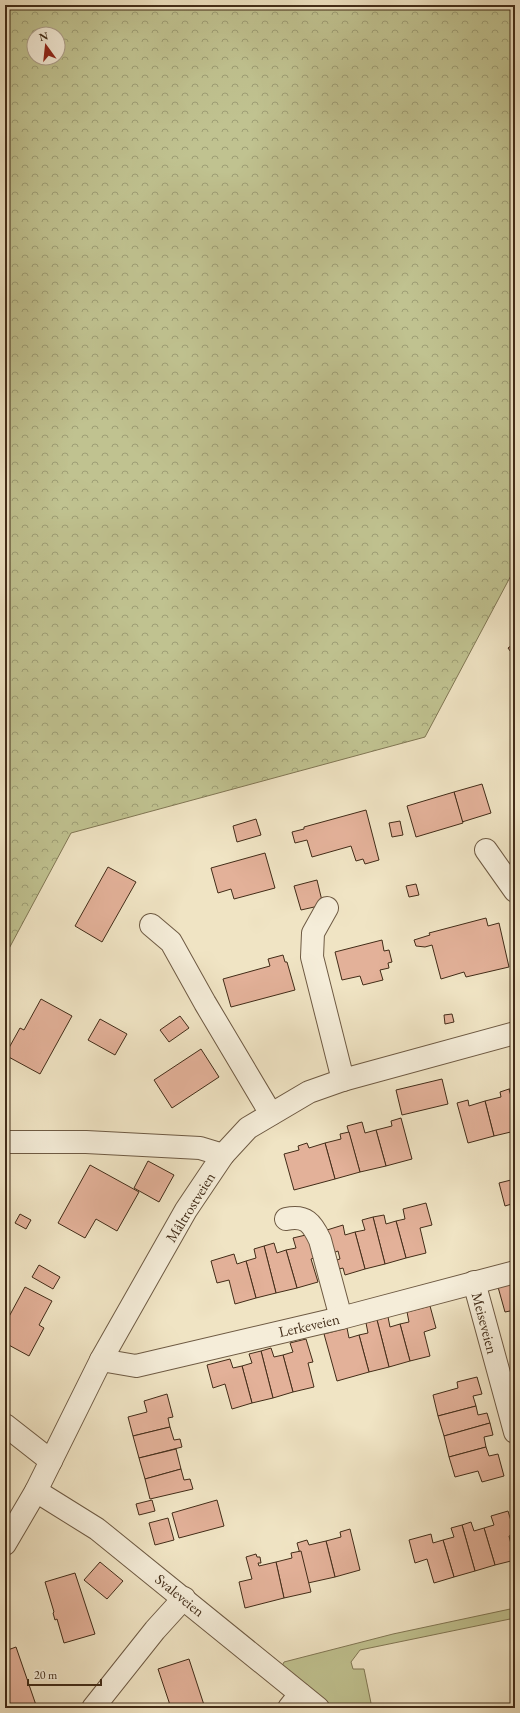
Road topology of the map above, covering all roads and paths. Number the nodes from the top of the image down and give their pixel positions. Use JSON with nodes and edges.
{"nodes":[{"id":1,"x":486,"y":850,"type":"dead end"},
{"id":2,"x":515,"y":891,"type":"edge"},
{"id":3,"x":327,"y":908,"type":"dead end"},
{"id":4,"x":151,"y":925,"type":"dead end"},
{"id":5,"x":515,"y":1032,"type":"edge"},
{"id":6,"x":343,"y":1080,"type":"junction"},
{"id":7,"x":271,"y":1114,"type":"junction"},
{"id":8,"x":10,"y":1142,"type":"dead end"},
{"id":9,"x":223,"y":1155,"type":"junction"},
{"id":10,"x":286,"y":1219,"type":"dead end"},
{"id":11,"x":515,"y":1272,"type":"edge"},
{"id":12,"x":474,"y":1282,"type":"junction"},
{"id":13,"x":341,"y":1318,"type":"junction"},
{"id":14,"x":101,"y":1360,"type":"junction"},
{"id":15,"x":5,"y":1425,"type":"edge"},
{"id":16,"x":515,"y":1432,"type":"edge"},
{"id":17,"x":51,"y":1461,"type":"junction"},
{"id":18,"x":36,"y":1491,"type":"junction"},
{"id":19,"x":5,"y":1544,"type":"edge"},
{"id":20,"x":184,"y":1598,"type":"junction"},
{"id":21,"x":295,"y":1701,"type":"edge"},
{"id":22,"x":93,"y":1708,"type":"edge"},
{"id":23,"x":318,"y":1708,"type":"edge"}],
"edges":[{"from":1,"to":2,"type":"street"},
{"from":3,"to":6,"type":"street"},
{"from":4,"to":7,"type":"street"},
{"from":5,"to":6,"type":"street","name":"Måltrostveien"},
{"from":6,"to":7,"type":"street","name":"Måltrostveien"},
{"from":7,"to":9,"type":"street","name":"Måltrostveien"},
{"from":8,"to":9,"type":"street"},
{"from":9,"to":14,"type":"street","name":"Måltrostveien"},
{"from":10,"to":13,"type":"street"},
{"from":11,"to":12,"type":"street","name":"Lerkeveien"},
{"from":12,"to":13,"type":"street","name":"Lerkeveien"},
{"from":12,"to":16,"type":"street","name":"Meiseveien"},
{"from":13,"to":14,"type":"street","name":"Lerkeveien"},
{"from":14,"to":17,"type":"street","name":"Måltrostveien"},
{"from":15,"to":17,"type":"street"},
{"from":17,"to":18,"type":"street","name":"Måltrostveien"},
{"from":18,"to":19,"type":"street","name":"Måltrostveien"},
{"from":18,"to":20,"type":"street","name":"Svaleveien"},
{"from":20,"to":21,"type":"street","name":"Svaleveien"},
{"from":20,"to":22,"type":"street"},
{"from":21,"to":23,"type":"street","name":"Svaleveien"}]}
